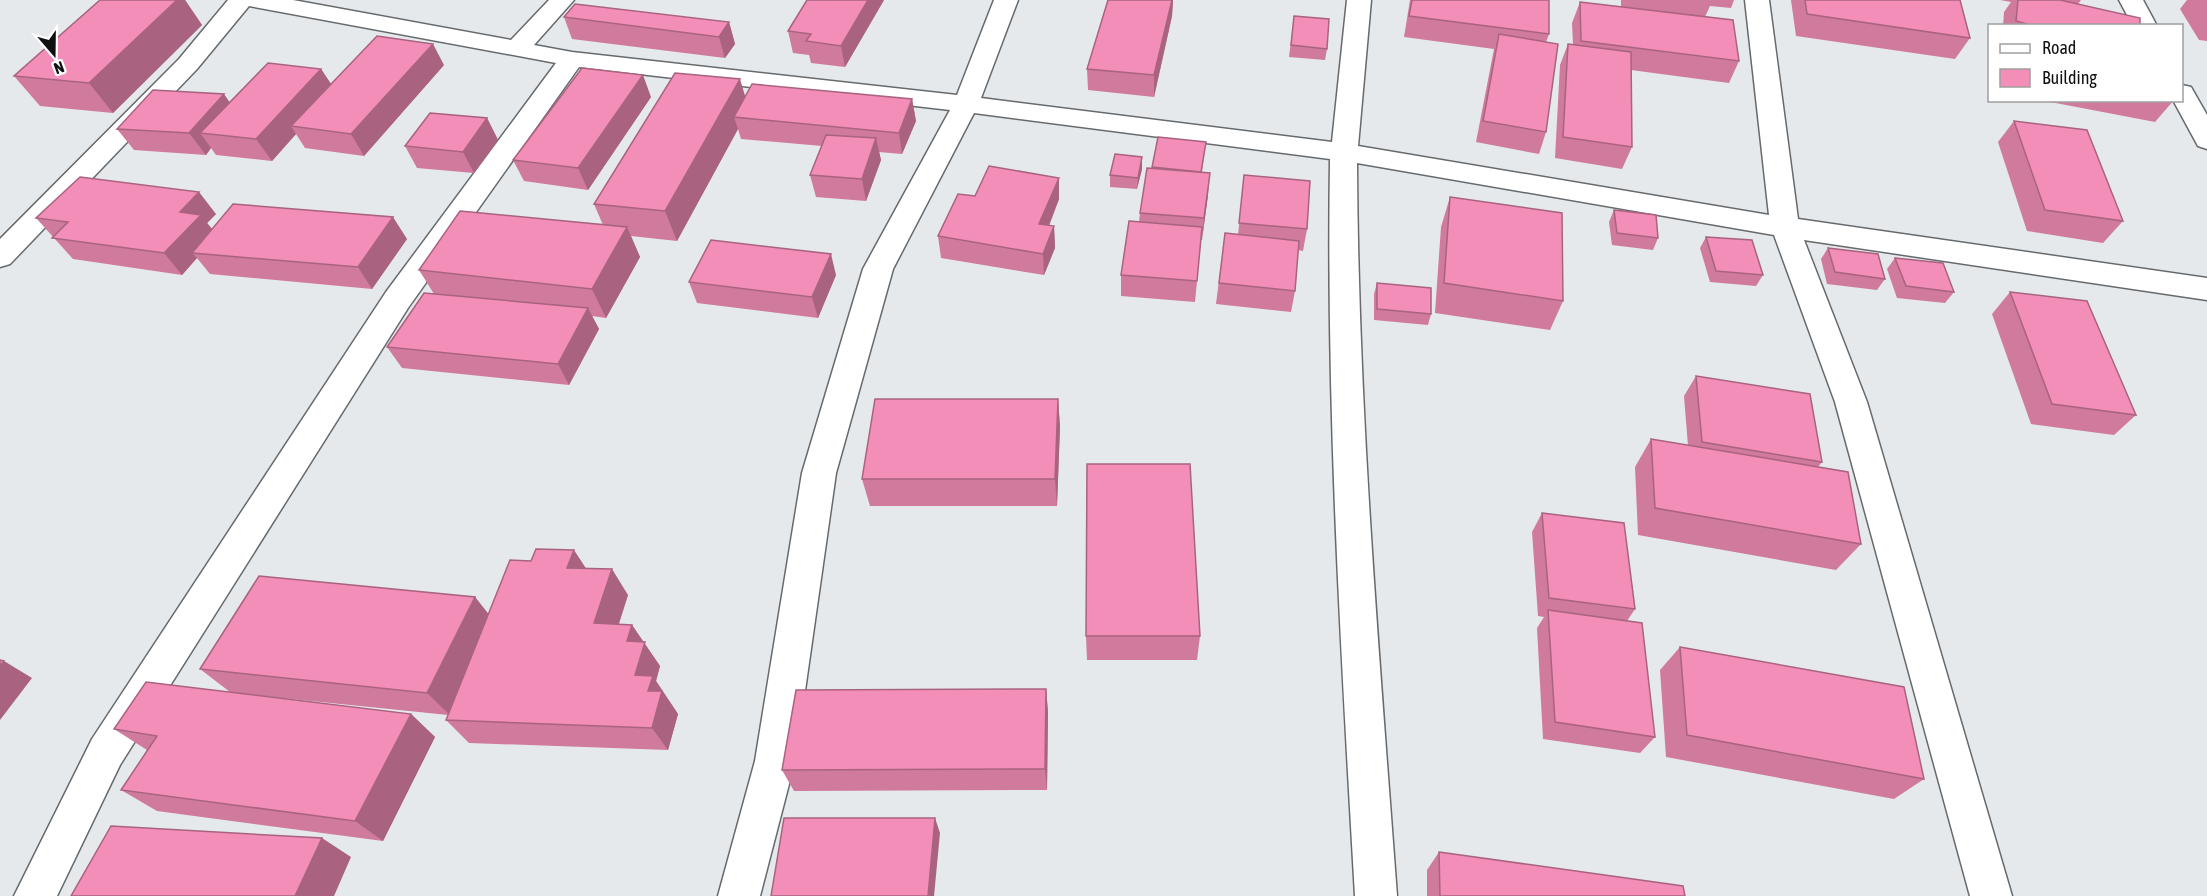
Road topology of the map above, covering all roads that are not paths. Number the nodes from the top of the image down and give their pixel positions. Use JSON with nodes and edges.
{"nodes":[{"id":1,"x":241,"y":0,"type":"edge"},
{"id":2,"x":255,"y":0,"type":"edge"},
{"id":3,"x":562,"y":0,"type":"edge"},
{"id":4,"x":1006,"y":0,"type":"edge"},
{"id":5,"x":1359,"y":0,"type":"edge"},
{"id":6,"x":1757,"y":0,"type":"edge"},
{"id":7,"x":2131,"y":0,"type":"edge"},
{"id":8,"x":2144,"y":24,"type":"edge"},
{"id":9,"x":517,"y":49,"type":"junction"},
{"id":10,"x":572,"y":59,"type":"junction"},
{"id":11,"x":2183,"y":97,"type":"edge"},
{"id":12,"x":966,"y":104,"type":"junction"},
{"id":13,"x":2207,"y":140,"type":"edge"},
{"id":14,"x":1344,"y":152,"type":"junction"},
{"id":15,"x":1785,"y":227,"type":"junction"},
{"id":16,"x":0,"y":257,"type":"edge"},
{"id":17,"x":2207,"y":289,"type":"edge"},
{"id":18,"x":35,"y":896,"type":"edge"},
{"id":19,"x":739,"y":896,"type":"edge"},
{"id":20,"x":1376,"y":896,"type":"edge"},
{"id":21,"x":1991,"y":896,"type":"edge"}],
"edges":[{"from":1,"to":16,"type":"street"},
{"from":2,"to":9,"type":"street"},
{"from":3,"to":9,"type":"street"},
{"from":4,"to":12,"type":"street"},
{"from":5,"to":14,"type":"street"},
{"from":6,"to":15,"type":"street"},
{"from":7,"to":8,"type":"street"},
{"from":9,"to":10,"type":"street"},
{"from":10,"to":12,"type":"street"},
{"from":10,"to":18,"type":"street"},
{"from":11,"to":13,"type":"street"},
{"from":12,"to":14,"type":"street"},
{"from":12,"to":19,"type":"street"},
{"from":14,"to":15,"type":"street"},
{"from":14,"to":20,"type":"street"},
{"from":15,"to":17,"type":"street"},
{"from":15,"to":21,"type":"street"}]}
